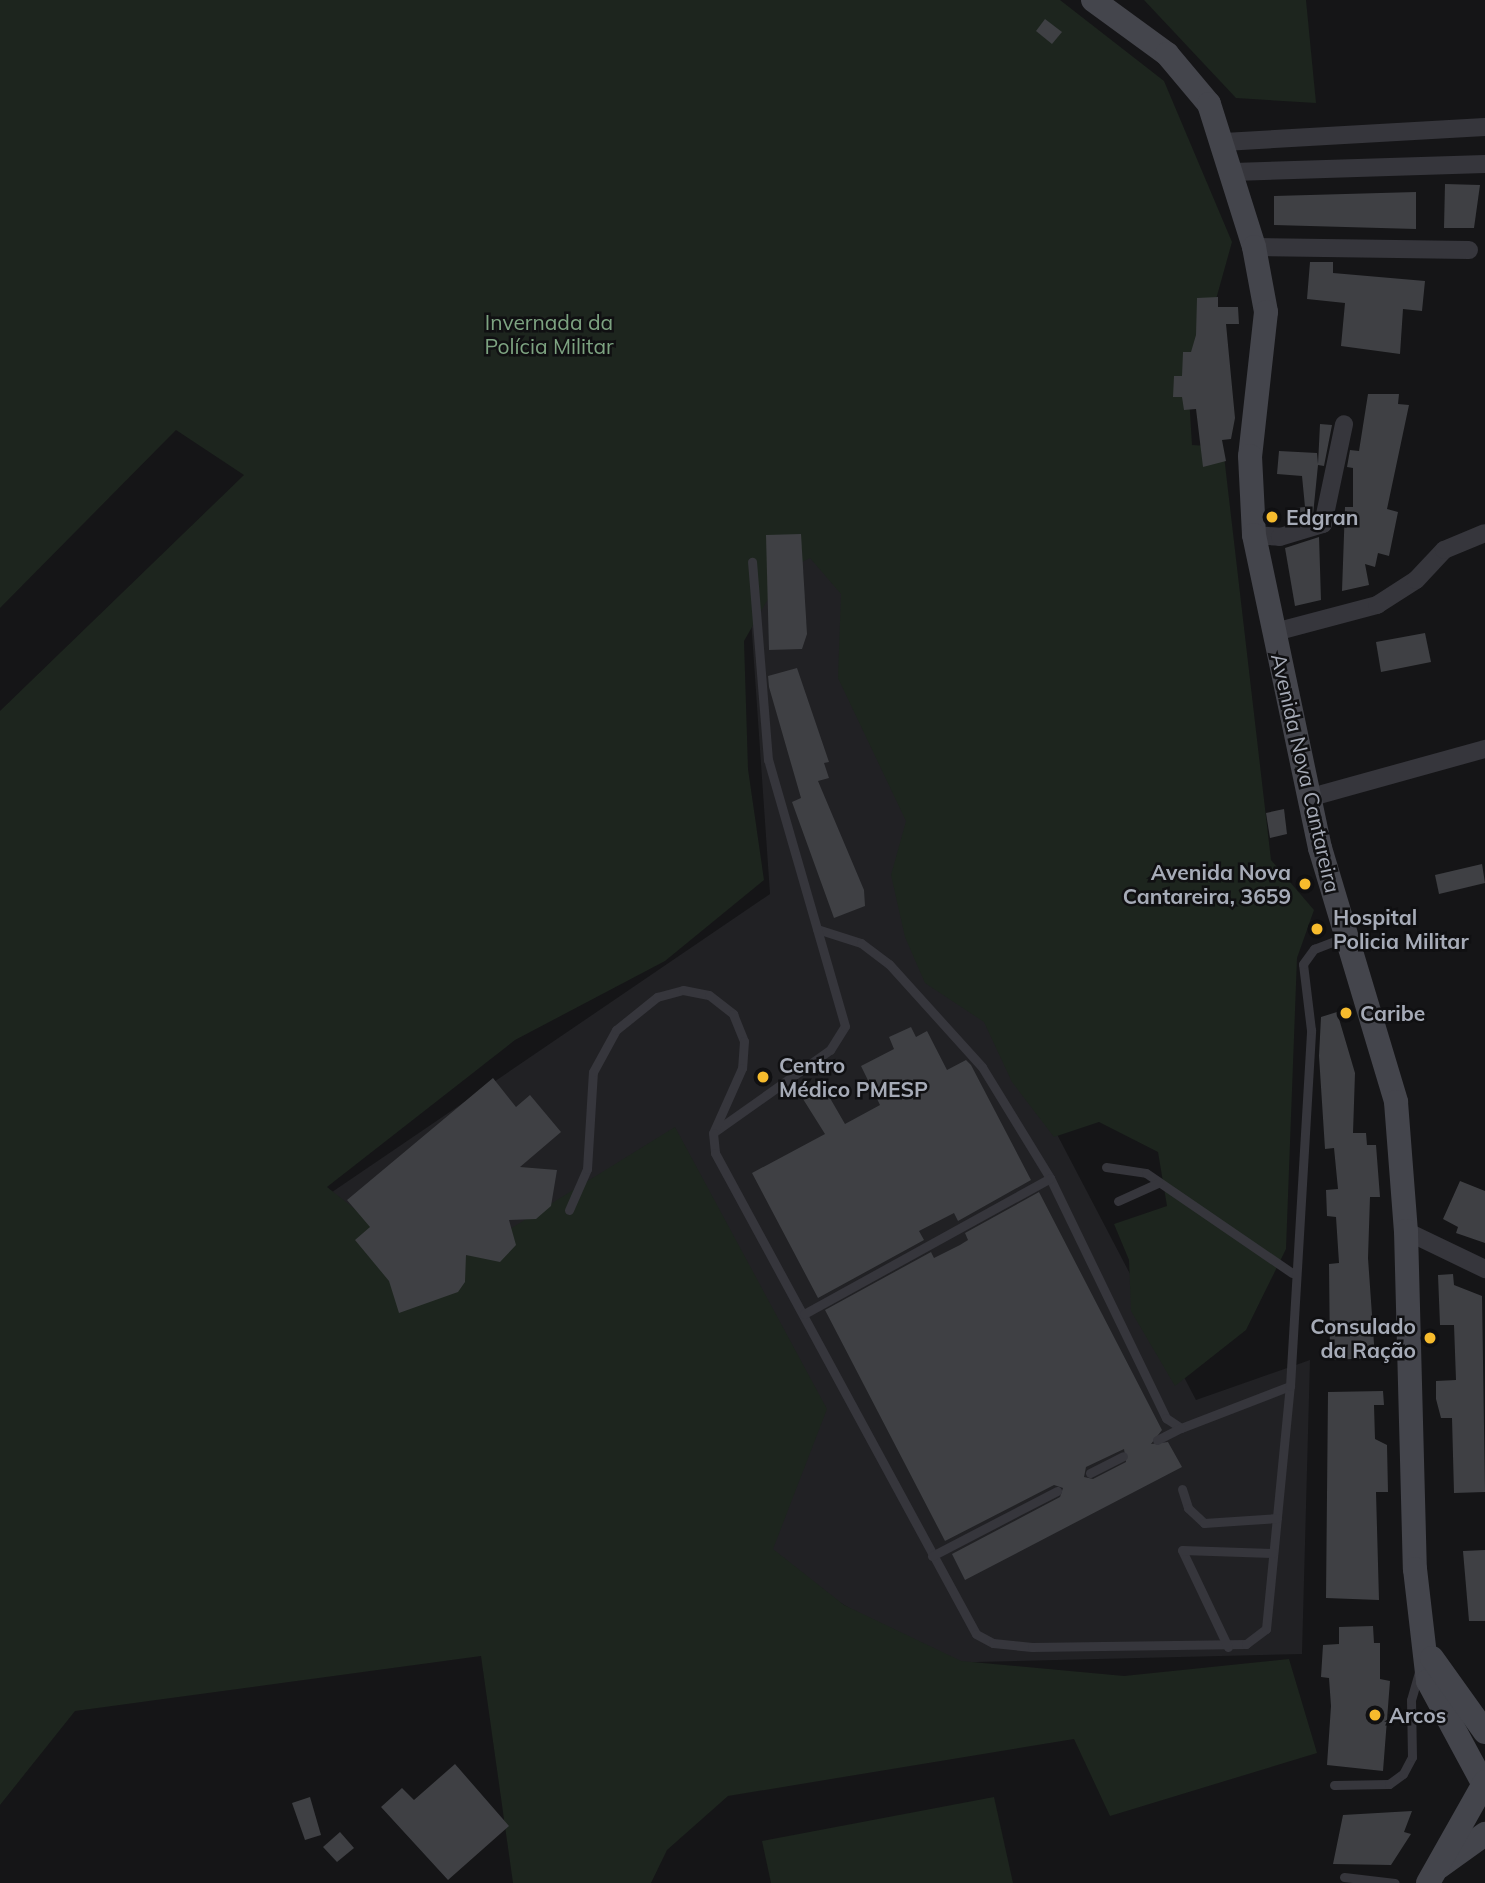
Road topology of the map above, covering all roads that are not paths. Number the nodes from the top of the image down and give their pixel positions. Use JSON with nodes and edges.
{"nodes":[{"id":1,"x":1093,"y":0,"type":"edge"},
{"id":2,"x":1485,"y":127,"type":"edge"},
{"id":3,"x":1224,"y":142,"type":"junction"},
{"id":4,"x":1485,"y":164,"type":"edge"},
{"id":5,"x":1233,"y":172,"type":"junction"},
{"id":6,"x":1254,"y":247,"type":"junction"},
{"id":7,"x":1469,"y":250,"type":"dead end"},
{"id":8,"x":1344,"y":424,"type":"dead end"},
{"id":9,"x":1485,"y":533,"type":"edge"},
{"id":10,"x":1254,"y":535,"type":"junction"},
{"id":11,"x":752,"y":562,"type":"dead end"},
{"id":12,"x":1275,"y":632,"type":"junction"},
{"id":13,"x":1485,"y":749,"type":"edge"},
{"id":14,"x":1308,"y":798,"type":"junction"},
{"id":15,"x":817,"y":929,"type":"junction"},
{"id":16,"x":1346,"y":936,"type":"junction"},
{"id":17,"x":713,"y":1133,"type":"junction"},
{"id":18,"x":1106,"y":1167,"type":"dead end"},
{"id":19,"x":1050,"y":1178,"type":"junction"},
{"id":20,"x":1158,"y":1183,"type":"junction"},
{"id":21,"x":1118,"y":1201,"type":"dead end"},
{"id":22,"x":569,"y":1210,"type":"dead end"},
{"id":23,"x":1406,"y":1231,"type":"junction"},
{"id":24,"x":1485,"y":1269,"type":"edge"},
{"id":25,"x":1292,"y":1273,"type":"junction"},
{"id":26,"x":804,"y":1314,"type":"junction"},
{"id":27,"x":1290,"y":1386,"type":"junction"},
{"id":28,"x":1181,"y":1428,"type":"junction"},
{"id":29,"x":1157,"y":1440,"type":"dead end"},
{"id":30,"x":1122,"y":1456,"type":"dead end"},
{"id":31,"x":1090,"y":1473,"type":"dead end"},
{"id":32,"x":1182,"y":1489,"type":"dead end"},
{"id":33,"x":1057,"y":1491,"type":"dead end"},
{"id":34,"x":1277,"y":1518,"type":"junction"},
{"id":35,"x":1273,"y":1553,"type":"junction"},
{"id":36,"x":932,"y":1556,"type":"junction"},
{"id":37,"x":1228,"y":1647,"type":"junction"},
{"id":38,"x":1424,"y":1651,"type":"junction"},
{"id":39,"x":1485,"y":1732,"type":"edge"},
{"id":40,"x":1484,"y":1784,"type":"edge"},
{"id":41,"x":1334,"y":1785,"type":"dead end"},
{"id":42,"x":1485,"y":1834,"type":"edge"},
{"id":43,"x":1473,"y":1849,"type":"edge"},
{"id":44,"x":1344,"y":1877,"type":"dead end"},
{"id":45,"x":1430,"y":1877,"type":"edge"},
{"id":46,"x":1395,"y":1883,"type":"edge"}],
"edges":[{"from":1,"to":3,"type":"main road","name":"Avenida Nova Cantareira"},
{"from":2,"to":3,"type":"street"},
{"from":3,"to":5,"type":"main road","name":"Avenida Nova Cantareira"},
{"from":4,"to":5,"type":"street"},
{"from":5,"to":6,"type":"main road","name":"Avenida Nova Cantareira"},
{"from":6,"to":7,"type":"street"},
{"from":6,"to":10,"type":"main road","name":"Avenida Nova Cantareira"},
{"from":8,"to":10,"type":"street"},
{"from":9,"to":12,"type":"street"},
{"from":10,"to":12,"type":"main road","name":"Avenida Nova Cantareira"},
{"from":11,"to":15,"type":"lane"},
{"from":12,"to":14,"type":"main road","name":"Avenida Nova Cantareira"},
{"from":13,"to":14,"type":"street"},
{"from":14,"to":16,"type":"main road","name":"Avenida Nova Cantareira"},
{"from":15,"to":17,"type":"lane"},
{"from":15,"to":19,"type":"lane"},
{"from":16,"to":23,"type":"main road","name":"Avenida Nova Cantareira"},
{"from":16,"to":25,"type":"lane"},
{"from":17,"to":22,"type":"lane"},
{"from":17,"to":26,"type":"lane"},
{"from":18,"to":20,"type":"lane"},
{"from":19,"to":26,"type":"lane"},
{"from":19,"to":28,"type":"lane"},
{"from":20,"to":21,"type":"lane"},
{"from":20,"to":25,"type":"lane"},
{"from":23,"to":24,"type":"street"},
{"from":23,"to":38,"type":"main road","name":"Avenida Nova Cantareira"},
{"from":25,"to":27,"type":"lane"},
{"from":26,"to":36,"type":"lane"},
{"from":27,"to":28,"type":"lane"},
{"from":27,"to":34,"type":"lane"},
{"from":28,"to":29,"type":"lane"},
{"from":30,"to":31,"type":"lane"},
{"from":32,"to":34,"type":"lane"},
{"from":33,"to":36,"type":"lane"},
{"from":34,"to":35,"type":"lane"},
{"from":35,"to":37,"type":"lane"},
{"from":35,"to":37,"type":"lane"},
{"from":36,"to":37,"type":"lane"},
{"from":38,"to":39,"type":"main road","name":"Avenida Nova Cantareira"},
{"from":38,"to":40,"type":"main road","name":"Avenida Nova Cantareira"},
{"from":38,"to":41,"type":"lane"},
{"from":40,"to":45,"type":"main road"},
{"from":42,"to":43,"type":"main road"},
{"from":43,"to":45,"type":"main road"},
{"from":44,"to":46,"type":"lane"}]}
